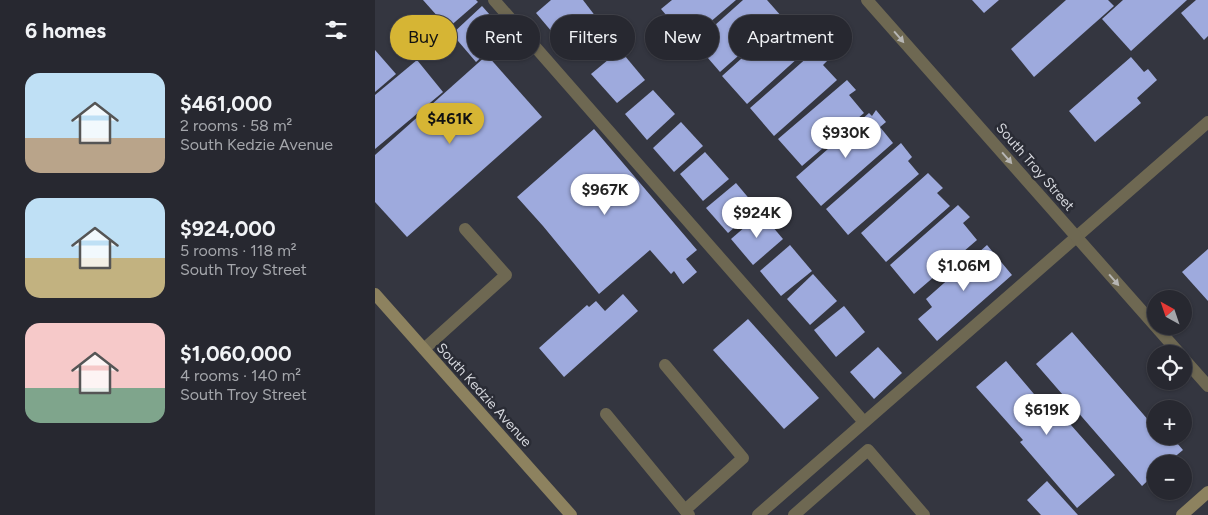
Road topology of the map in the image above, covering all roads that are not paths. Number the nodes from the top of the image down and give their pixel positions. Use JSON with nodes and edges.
{"nodes":[{"id":1,"x":494,"y":0,"type":"edge"},
{"id":2,"x":867,"y":0,"type":"edge"},
{"id":3,"x":1208,"y":122,"type":"edge"},
{"id":4,"x":465,"y":229,"type":"dead end"},
{"id":5,"x":1076,"y":237,"type":"junction"},
{"id":6,"x":375,"y":294,"type":"edge"},
{"id":7,"x":1171,"y":345,"type":"edge"},
{"id":8,"x":424,"y":349,"type":"junction"},
{"id":9,"x":665,"y":365,"type":"dead end"},
{"id":10,"x":1192,"y":367,"type":"edge"},
{"id":11,"x":1208,"y":386,"type":"edge"},
{"id":12,"x":606,"y":414,"type":"dead end"},
{"id":13,"x":863,"y":422,"type":"junction"},
{"id":14,"x":1208,"y":492,"type":"edge"},
{"id":15,"x":687,"y":512,"type":"edge"},
{"id":16,"x":571,"y":515,"type":"edge"},
{"id":17,"x":757,"y":515,"type":"edge"},
{"id":18,"x":794,"y":515,"type":"edge"},
{"id":19,"x":924,"y":515,"type":"edge"},
{"id":20,"x":1182,"y":515,"type":"edge"}],
"edges":[{"from":1,"to":13,"type":"street"},
{"from":2,"to":5,"type":"street","name":"South Troy Street","one_way":true},
{"from":3,"to":5,"type":"street"},
{"from":4,"to":8,"type":"street"},
{"from":5,"to":7,"type":"street","name":"South Troy Street","one_way":true},
{"from":5,"to":13,"type":"street"},
{"from":6,"to":8,"type":"main road","name":"South Kedzie Avenue"},
{"from":8,"to":16,"type":"main road","name":"South Kedzie Avenue"},
{"from":9,"to":15,"type":"street"},
{"from":10,"to":11,"type":"street"},
{"from":12,"to":15,"type":"street"},
{"from":13,"to":17,"type":"street"},
{"from":14,"to":20,"type":"main road"},
{"from":18,"to":19,"type":"street"}]}
